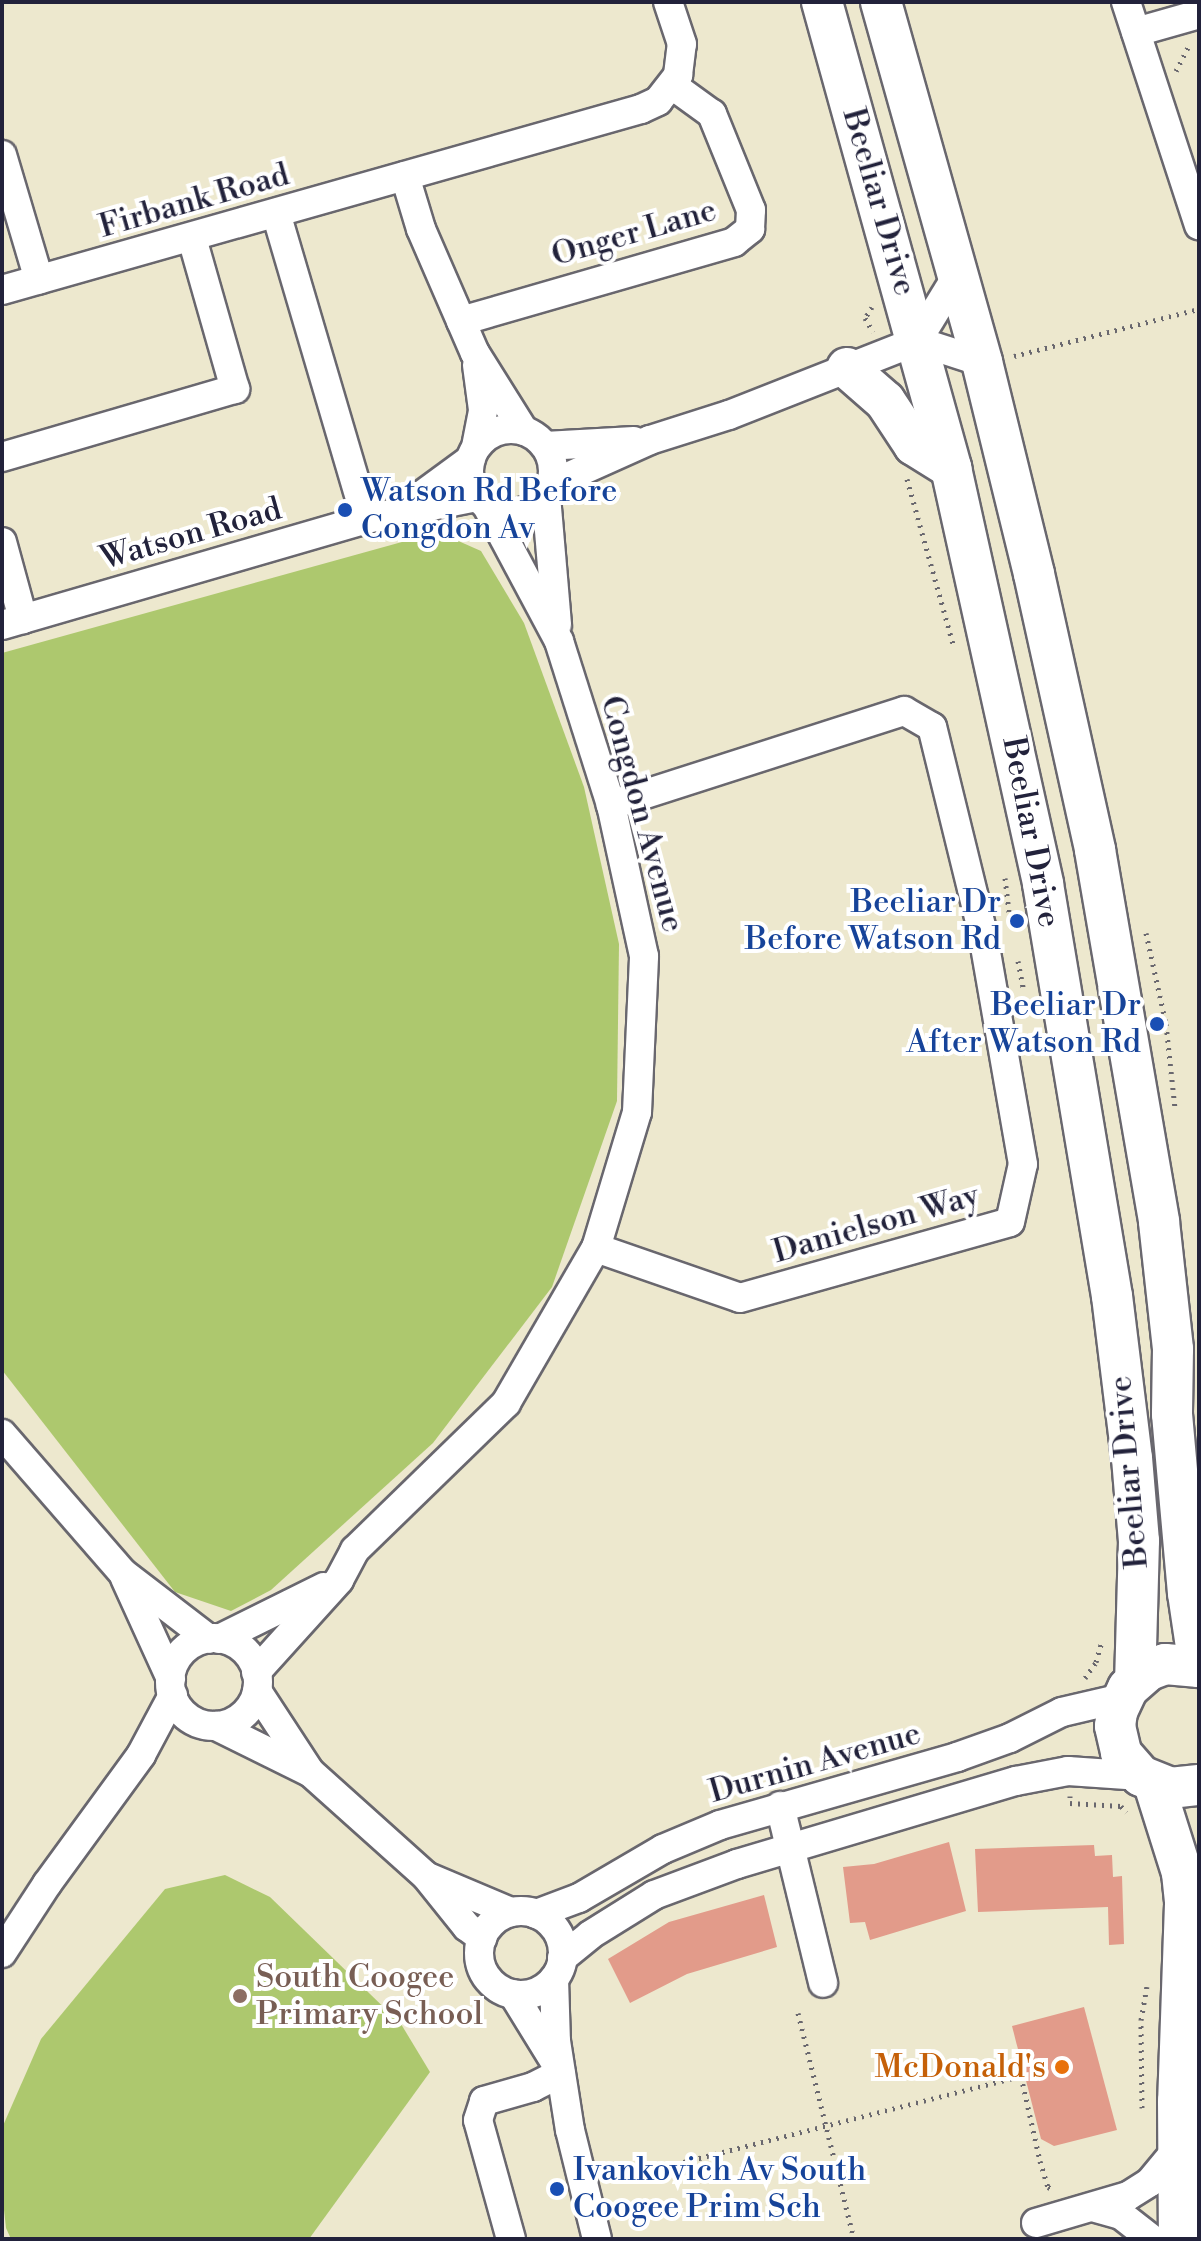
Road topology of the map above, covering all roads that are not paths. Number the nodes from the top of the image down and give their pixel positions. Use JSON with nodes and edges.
{"nodes":[{"id":1,"x":668,"y":2,"type":"edge"},
{"id":2,"x":822,"y":2,"type":"edge"},
{"id":3,"x":881,"y":2,"type":"edge"},
{"id":4,"x":1126,"y":2,"type":"edge"},
{"id":5,"x":1192,"y":16,"type":"edge"},
{"id":6,"x":1136,"y":32,"type":"junction"},
{"id":7,"x":672,"y":85,"type":"junction"},
{"id":8,"x":2,"y":155,"type":"edge"},
{"id":9,"x":405,"y":176,"type":"junction"},
{"id":10,"x":276,"y":213,"type":"junction"},
{"id":11,"x":1199,"y":225,"type":"edge"},
{"id":12,"x":192,"y":238,"type":"junction"},
{"id":13,"x":958,"y":274,"type":"junction"},
{"id":14,"x":39,"y":280,"type":"junction"},
{"id":15,"x":2,"y":290,"type":"edge"},
{"id":16,"x":461,"y":321,"type":"junction"},
{"id":17,"x":917,"y":341,"type":"junction"},
{"id":18,"x":475,"y":353,"type":"junction"},
{"id":19,"x":982,"y":362,"type":"junction"},
{"id":20,"x":847,"y":368,"type":"junction"},
{"id":21,"x":534,"y":438,"type":"junction"},
{"id":22,"x":650,"y":440,"type":"junction"},
{"id":23,"x":474,"y":453,"type":"junction"},
{"id":24,"x":2,"y":457,"type":"edge"},
{"id":25,"x":951,"y":468,"type":"junction"},
{"id":26,"x":549,"y":490,"type":"junction"},
{"id":27,"x":482,"y":501,"type":"junction"},
{"id":28,"x":400,"y":511,"type":"junction"},
{"id":29,"x":366,"y":519,"type":"junction"},
{"id":30,"x":2,"y":542,"type":"edge"},
{"id":31,"x":13,"y":622,"type":"edge"},
{"id":32,"x":559,"y":641,"type":"junction"},
{"id":33,"x":611,"y":805,"type":"junction"},
{"id":34,"x":596,"y":1248,"type":"junction"},
{"id":35,"x":2,"y":1434,"type":"edge"},
{"id":36,"x":11,"y":1466,"type":"edge"},
{"id":37,"x":123,"y":1573,"type":"junction"},
{"id":38,"x":339,"y":1580,"type":"junction"},
{"id":39,"x":214,"y":1639,"type":"junction"},
{"id":40,"x":1199,"y":1667,"type":"edge"},
{"id":41,"x":256,"y":1682,"type":"junction"},
{"id":42,"x":172,"y":1687,"type":"junction"},
{"id":43,"x":1128,"y":1689,"type":"junction"},
{"id":44,"x":210,"y":1725,"type":"junction"},
{"id":45,"x":141,"y":1755,"type":"junction"},
{"id":46,"x":310,"y":1772,"type":"junction"},
{"id":47,"x":1148,"y":1780,"type":"junction"},
{"id":48,"x":1199,"y":1785,"type":"edge"},
{"id":49,"x":780,"y":1806,"type":"junction"},
{"id":50,"x":791,"y":1850,"type":"junction"},
{"id":51,"x":426,"y":1876,"type":"junction"},
{"id":52,"x":524,"y":1913,"type":"junction"},
{"id":53,"x":482,"y":1938,"type":"junction"},
{"id":54,"x":2,"y":1953,"type":"edge"},
{"id":55,"x":558,"y":1968,"type":"junction"},
{"id":56,"x":823,"y":1983,"type":"dead end"},
{"id":57,"x":513,"y":1994,"type":"junction"},
{"id":58,"x":561,"y":2073,"type":"junction"},
{"id":59,"x":1178,"y":2148,"type":"junction"},
{"id":60,"x":1096,"y":2208,"type":"junction"},
{"id":61,"x":1036,"y":2223,"type":"dead end"},
{"id":62,"x":511,"y":2239,"type":"edge"},
{"id":63,"x":597,"y":2239,"type":"edge"},
{"id":64,"x":1152,"y":2239,"type":"edge"},
{"id":65,"x":1179,"y":2239,"type":"edge"}],
"edges":[{"from":1,"to":7,"type":"street"},
{"from":2,"to":17,"type":"highway","name":"Beeliar Drive"},
{"from":3,"to":13,"type":"highway","name":"Beeliar Drive"},
{"from":4,"to":6,"type":"street"},
{"from":5,"to":6,"type":"street"},
{"from":6,"to":11,"type":"street"},
{"from":7,"to":9,"type":"street","name":"Firbank Road"},
{"from":7,"to":16,"type":"street","name":"Onger Lane"},
{"from":8,"to":14,"type":"street"},
{"from":9,"to":10,"type":"street","name":"Firbank Road"},
{"from":9,"to":16,"type":"street"},
{"from":10,"to":12,"type":"street","name":"Firbank Road"},
{"from":10,"to":29,"type":"street"},
{"from":12,"to":14,"type":"street","name":"Firbank Road"},
{"from":12,"to":24,"type":"street"},
{"from":13,"to":17,"type":"street"},
{"from":13,"to":19,"type":"highway","name":"Beeliar Drive"},
{"from":14,"to":15,"type":"street","name":"Firbank Road"},
{"from":16,"to":18,"type":"street"},
{"from":17,"to":19,"type":"street"},
{"from":17,"to":20,"type":"street"},
{"from":17,"to":25,"type":"highway","name":"Beeliar Drive"},
{"from":18,"to":21,"type":"street"},
{"from":18,"to":23,"type":"street"},
{"from":19,"to":40,"type":"highway","name":"Beeliar Drive"},
{"from":20,"to":22,"type":"street"},
{"from":20,"to":25,"type":"highway"},
{"from":21,"to":22,"type":"street"},
{"from":21,"to":23,"type":"street"},
{"from":21,"to":26,"type":"street"},
{"from":22,"to":26,"type":"street"},
{"from":23,"to":27,"type":"street"},
{"from":23,"to":28,"type":"street","name":"Watson Road"},
{"from":25,"to":43,"type":"highway","name":"Beeliar Drive"},
{"from":26,"to":27,"type":"street"},
{"from":26,"to":32,"type":"street","name":"Congdon Avenue"},
{"from":27,"to":28,"type":"street","name":"Watson Road"},
{"from":27,"to":32,"type":"street","name":"Congdon Avenue"},
{"from":28,"to":29,"type":"street","name":"Watson Road"},
{"from":29,"to":31,"type":"street","name":"Watson Road"},
{"from":30,"to":31,"type":"street"},
{"from":32,"to":33,"type":"street","name":"Congdon Avenue"},
{"from":33,"to":34,"type":"street","name":"Congdon Avenue"},
{"from":33,"to":34,"type":"street","name":"Danielson Way"},
{"from":34,"to":38,"type":"street","name":"Congdon Avenue"},
{"from":35,"to":36,"type":"street"},
{"from":36,"to":37,"type":"street"},
{"from":37,"to":39,"type":"street"},
{"from":37,"to":42,"type":"street"},
{"from":38,"to":39,"type":"street"},
{"from":38,"to":41,"type":"street","name":"Congdon Avenue"},
{"from":39,"to":41,"type":"street"},
{"from":39,"to":42,"type":"street"},
{"from":40,"to":43,"type":"highway"},
{"from":41,"to":44,"type":"street"},
{"from":41,"to":46,"type":"street"},
{"from":42,"to":44,"type":"street"},
{"from":42,"to":45,"type":"street"},
{"from":43,"to":47,"type":"highway","name":"Beeliar Drive"},
{"from":43,"to":49,"type":"street","name":"Durnin Avenue"},
{"from":44,"to":45,"type":"street"},
{"from":44,"to":46,"type":"street"},
{"from":45,"to":54,"type":"street"},
{"from":46,"to":51,"type":"street"},
{"from":47,"to":48,"type":"highway"},
{"from":47,"to":50,"type":"street"},
{"from":47,"to":59,"type":"highway"},
{"from":49,"to":50,"type":"street"},
{"from":49,"to":52,"type":"street","name":"Durnin Avenue"},
{"from":50,"to":55,"type":"street"},
{"from":50,"to":56,"type":"street"},
{"from":51,"to":52,"type":"street"},
{"from":51,"to":53,"type":"street"},
{"from":52,"to":53,"type":"street"},
{"from":52,"to":55,"type":"street"},
{"from":53,"to":57,"type":"street"},
{"from":55,"to":57,"type":"street"},
{"from":55,"to":58,"type":"street"},
{"from":57,"to":58,"type":"street"},
{"from":58,"to":62,"type":"street"},
{"from":58,"to":63,"type":"street"},
{"from":59,"to":60,"type":"street"},
{"from":59,"to":65,"type":"highway"},
{"from":60,"to":61,"type":"street"},
{"from":60,"to":64,"type":"street"}]}
